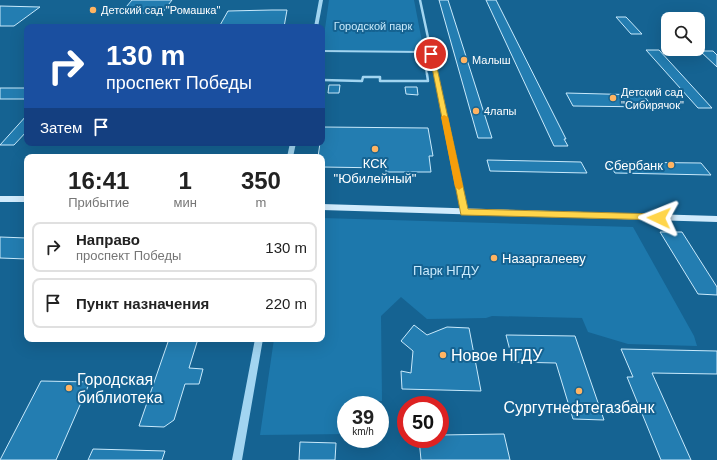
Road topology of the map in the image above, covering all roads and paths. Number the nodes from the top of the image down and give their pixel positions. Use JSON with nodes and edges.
{"nodes":[{"id":1,"x":321,"y":0,"type":"edge"},
{"id":2,"x":420,"y":0,"type":"edge"},
{"id":3,"x":317,"y":24,"type":"edge"},
{"id":4,"x":325,"y":51,"type":"edge"},
{"id":5,"x":325,"y":80,"type":"edge"},
{"id":6,"x":0,"y":199,"type":"edge"},
{"id":7,"x":24,"y":199,"type":"edge"},
{"id":8,"x":325,"y":207,"type":"edge"},
{"id":9,"x":464,"y":212,"type":"junction"},
{"id":10,"x":715,"y":219,"type":"edge"},
{"id":11,"x":258,"y":342,"type":"edge"},
{"id":12,"x":237,"y":460,"type":"edge"}],
"edges":[{"from":1,"to":3,"type":"street"},
{"from":2,"to":9,"type":"street"},
{"from":4,"to":5,"type":"street"},
{"from":6,"to":7,"type":"main road"},
{"from":8,"to":9,"type":"main road"},
{"from":9,"to":10,"type":"main road"},
{"from":11,"to":12,"type":"street"}]}
